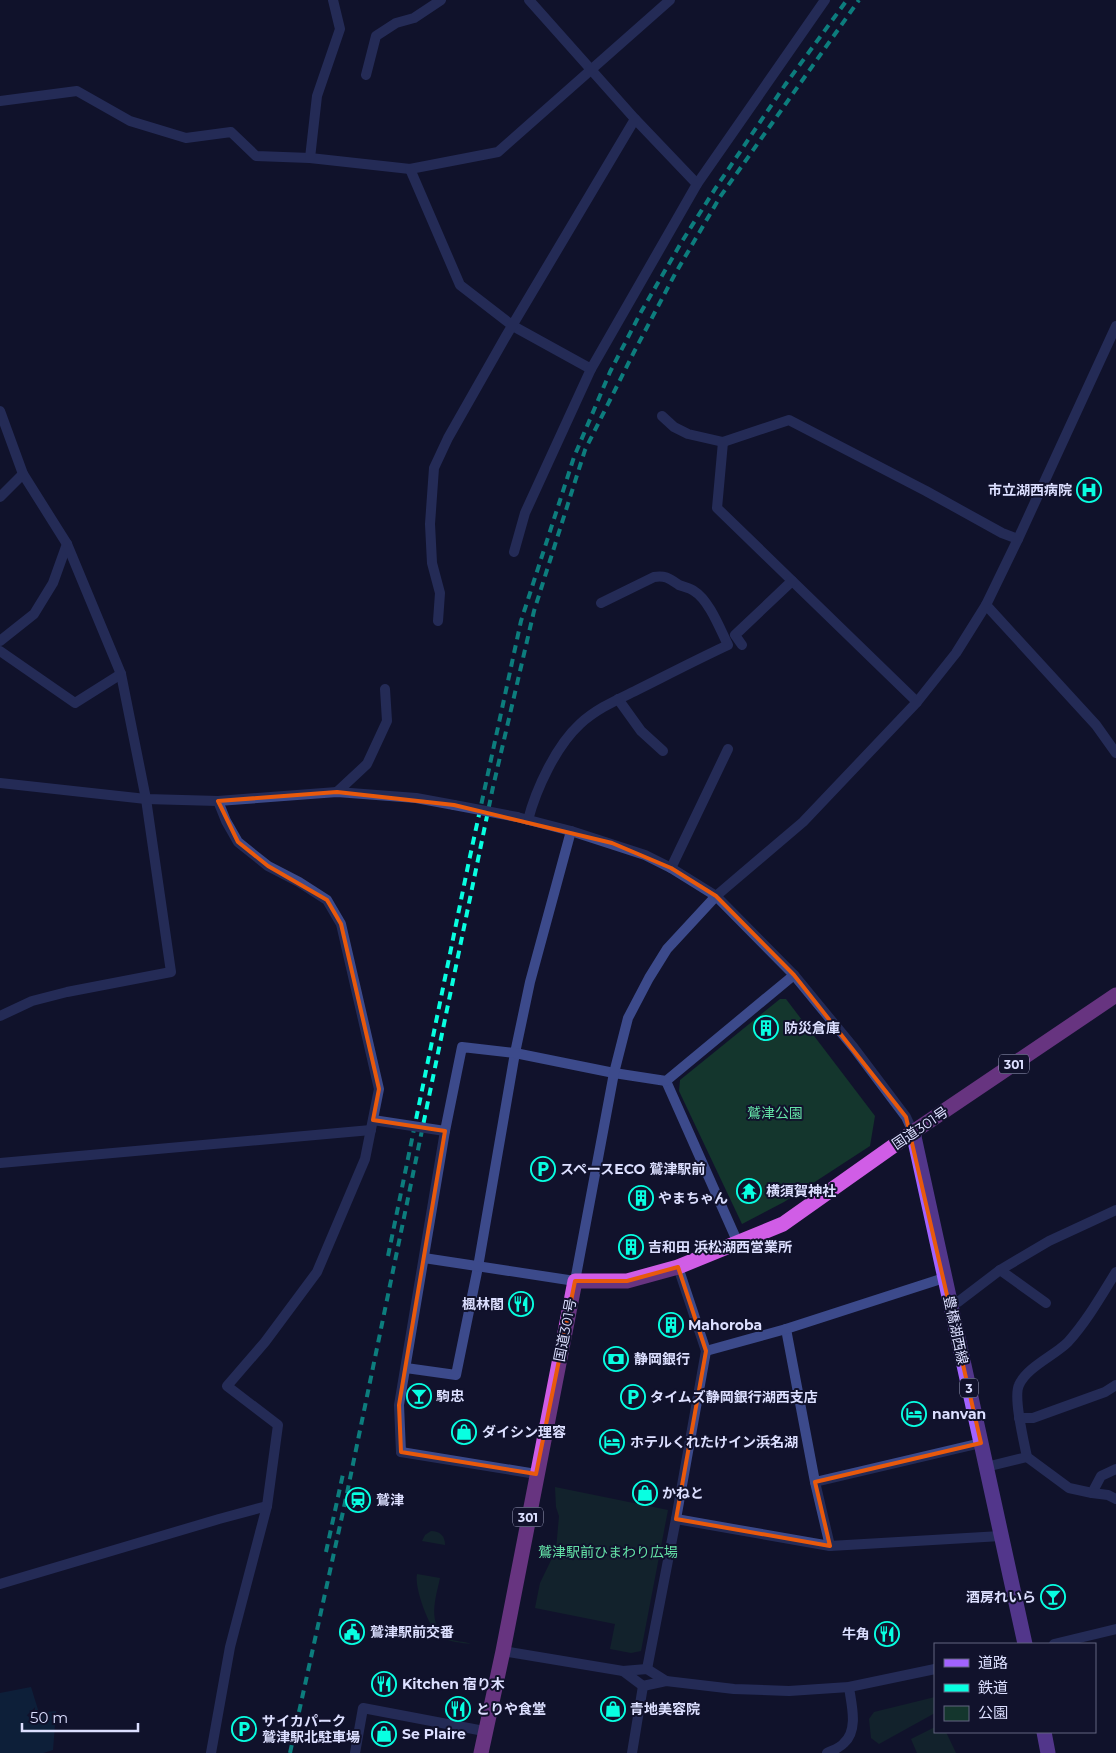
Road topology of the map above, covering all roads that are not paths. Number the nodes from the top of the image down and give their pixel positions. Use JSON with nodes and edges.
{"nodes":[{"id":1,"x":333,"y":0,"type":"edge"},
{"id":2,"x":441,"y":0,"type":"edge"},
{"id":3,"x":529,"y":0,"type":"edge"},
{"id":4,"x":670,"y":0,"type":"edge"},
{"id":5,"x":826,"y":0,"type":"edge"},
{"id":6,"x":591,"y":71,"type":"junction"},
{"id":7,"x":366,"y":75,"type":"dead end"},
{"id":8,"x":0,"y":101,"type":"edge"},
{"id":9,"x":635,"y":119,"type":"junction"},
{"id":10,"x":310,"y":158,"type":"junction"},
{"id":11,"x":410,"y":169,"type":"junction"},
{"id":12,"x":696,"y":184,"type":"junction"},
{"id":13,"x":512,"y":326,"type":"junction"},
{"id":14,"x":1116,"y":326,"type":"edge"},
{"id":15,"x":591,"y":369,"type":"junction"},
{"id":16,"x":0,"y":411,"type":"edge"},
{"id":17,"x":662,"y":416,"type":"dead end"},
{"id":18,"x":723,"y":442,"type":"junction"},
{"id":19,"x":23,"y":474,"type":"junction"},
{"id":20,"x":0,"y":496,"type":"edge"},
{"id":21,"x":1018,"y":539,"type":"junction"},
{"id":22,"x":67,"y":544,"type":"junction"},
{"id":23,"x":514,"y":552,"type":"dead end"},
{"id":24,"x":792,"y":581,"type":"junction"},
{"id":25,"x":601,"y":603,"type":"dead end"},
{"id":26,"x":986,"y":605,"type":"junction"},
{"id":27,"x":438,"y":621,"type":"dead end"},
{"id":28,"x":0,"y":641,"type":"edge"},
{"id":29,"x":742,"y":644,"type":"dead end"},
{"id":30,"x":0,"y":651,"type":"edge"},
{"id":31,"x":121,"y":674,"type":"junction"},
{"id":32,"x":385,"y":689,"type":"dead end"},
{"id":33,"x":618,"y":699,"type":"junction"},
{"id":34,"x":917,"y":702,"type":"junction"},
{"id":35,"x":728,"y":749,"type":"dead end"},
{"id":36,"x":663,"y":751,"type":"dead end"},
{"id":37,"x":1116,"y":753,"type":"edge"},
{"id":38,"x":0,"y":783,"type":"edge"},
{"id":39,"x":337,"y":792,"type":"junction"},
{"id":40,"x":146,"y":799,"type":"junction"},
{"id":41,"x":218,"y":801,"type":"junction"},
{"id":42,"x":528,"y":820,"type":"junction"},
{"id":43,"x":571,"y":831,"type":"junction"},
{"id":44,"x":671,"y":868,"type":"junction"},
{"id":45,"x":716,"y":896,"type":"junction"},
{"id":46,"x":794,"y":975,"type":"junction"},
{"id":47,"x":1116,"y":995,"type":"edge"},
{"id":48,"x":0,"y":1016,"type":"edge"},
{"id":49,"x":515,"y":1053,"type":"junction"},
{"id":50,"x":614,"y":1073,"type":"junction"},
{"id":51,"x":666,"y":1081,"type":"junction"},
{"id":52,"x":372,"y":1125,"type":"junction"},
{"id":53,"x":445,"y":1132,"type":"junction"},
{"id":54,"x":912,"y":1132,"type":"junction"},
{"id":55,"x":0,"y":1163,"type":"edge"},
{"id":56,"x":1116,"y":1210,"type":"edge"},
{"id":57,"x":738,"y":1242,"type":"junction"},
{"id":58,"x":424,"y":1258,"type":"junction"},
{"id":59,"x":478,"y":1267,"type":"junction"},
{"id":60,"x":678,"y":1267,"type":"junction"},
{"id":61,"x":1000,"y":1270,"type":"junction"},
{"id":62,"x":1116,"y":1272,"type":"edge"},
{"id":63,"x":944,"y":1278,"type":"junction"},
{"id":64,"x":575,"y":1281,"type":"junction"},
{"id":65,"x":1046,"y":1303,"type":"dead end"},
{"id":66,"x":950,"y":1304,"type":"junction"},
{"id":67,"x":786,"y":1329,"type":"junction"},
{"id":68,"x":706,"y":1352,"type":"junction"},
{"id":69,"x":406,"y":1368,"type":"junction"},
{"id":70,"x":1116,"y":1385,"type":"edge"},
{"id":71,"x":1019,"y":1418,"type":"junction"},
{"id":72,"x":981,"y":1443,"type":"junction"},
{"id":73,"x":1027,"y":1457,"type":"junction"},
{"id":74,"x":986,"y":1467,"type":"junction"},
{"id":75,"x":1116,"y":1470,"type":"edge"},
{"id":76,"x":536,"y":1474,"type":"junction"},
{"id":77,"x":816,"y":1482,"type":"junction"},
{"id":78,"x":1092,"y":1493,"type":"junction"},
{"id":79,"x":1116,"y":1499,"type":"edge"},
{"id":80,"x":267,"y":1506,"type":"junction"},
{"id":81,"x":676,"y":1519,"type":"junction"},
{"id":82,"x":1001,"y":1536,"type":"junction"},
{"id":83,"x":830,"y":1546,"type":"junction"},
{"id":84,"x":0,"y":1584,"type":"edge"},
{"id":85,"x":1116,"y":1629,"type":"edge"},
{"id":86,"x":1025,"y":1643,"type":"edge"},
{"id":87,"x":1058,"y":1643,"type":"edge"},
{"id":88,"x":503,"y":1651,"type":"junction"},
{"id":89,"x":647,"y":1669,"type":"junction"},
{"id":90,"x":934,"y":1669,"type":"edge"},
{"id":91,"x":623,"y":1671,"type":"junction"},
{"id":92,"x":666,"y":1681,"type":"junction"},
{"id":93,"x":643,"y":1686,"type":"junction"},
{"id":94,"x":848,"y":1686,"type":"junction"},
{"id":95,"x":484,"y":1731,"type":"junction"},
{"id":96,"x":1044,"y":1733,"type":"edge"},
{"id":97,"x":211,"y":1753,"type":"edge"},
{"id":98,"x":355,"y":1753,"type":"edge"},
{"id":99,"x":480,"y":1753,"type":"edge"},
{"id":100,"x":632,"y":1753,"type":"edge"},
{"id":101,"x":827,"y":1753,"type":"edge"},
{"id":102,"x":1048,"y":1753,"type":"edge"}],
"edges":[{"from":1,"to":10,"type":"street"},
{"from":2,"to":7,"type":"street"},
{"from":3,"to":6,"type":"street"},
{"from":4,"to":6,"type":"street"},
{"from":5,"to":12,"type":"street"},
{"from":6,"to":9,"type":"street"},
{"from":6,"to":11,"type":"street"},
{"from":8,"to":10,"type":"street"},
{"from":9,"to":12,"type":"street"},
{"from":9,"to":13,"type":"street"},
{"from":10,"to":11,"type":"street"},
{"from":11,"to":13,"type":"street"},
{"from":12,"to":15,"type":"street"},
{"from":13,"to":15,"type":"street"},
{"from":13,"to":27,"type":"street"},
{"from":14,"to":21,"type":"street"},
{"from":15,"to":23,"type":"street"},
{"from":16,"to":19,"type":"street"},
{"from":17,"to":18,"type":"street"},
{"from":18,"to":21,"type":"street"},
{"from":18,"to":24,"type":"street"},
{"from":19,"to":20,"type":"street"},
{"from":19,"to":22,"type":"street"},
{"from":21,"to":26,"type":"street"},
{"from":22,"to":28,"type":"street"},
{"from":22,"to":31,"type":"street"},
{"from":24,"to":29,"type":"street"},
{"from":24,"to":34,"type":"street"},
{"from":25,"to":33,"type":"street"},
{"from":26,"to":34,"type":"street"},
{"from":26,"to":37,"type":"street"},
{"from":30,"to":31,"type":"street"},
{"from":31,"to":40,"type":"street"},
{"from":32,"to":39,"type":"street"},
{"from":33,"to":36,"type":"street"},
{"from":33,"to":42,"type":"street"},
{"from":34,"to":45,"type":"street"},
{"from":35,"to":44,"type":"street"},
{"from":38,"to":40,"type":"street"},
{"from":39,"to":41,"type":"street"},
{"from":39,"to":42,"type":"street","bridge":true},
{"from":40,"to":41,"type":"street"},
{"from":40,"to":48,"type":"street"},
{"from":41,"to":52,"type":"street"},
{"from":42,"to":43,"type":"street"},
{"from":43,"to":44,"type":"street"},
{"from":43,"to":49,"type":"street"},
{"from":44,"to":45,"type":"street"},
{"from":45,"to":46,"type":"street"},
{"from":45,"to":50,"type":"street"},
{"from":46,"to":51,"type":"street"},
{"from":46,"to":54,"type":"street"},
{"from":47,"to":54,"type":"highway","name":"国道301号","number":"301"},
{"from":49,"to":50,"type":"street"},
{"from":49,"to":53,"type":"street"},
{"from":49,"to":59,"type":"street"},
{"from":50,"to":51,"type":"street"},
{"from":50,"to":64,"type":"street"},
{"from":51,"to":57,"type":"street"},
{"from":52,"to":53,"type":"street","bridge":true},
{"from":52,"to":55,"type":"street"},
{"from":52,"to":80,"type":"street"},
{"from":53,"to":58,"type":"street"},
{"from":54,"to":57,"type":"highway","name":"国道301号","number":"301"},
{"from":54,"to":63,"type":"main road","name":"豊橋湖西線","number":"3"},
{"from":56,"to":61,"type":"street"},
{"from":57,"to":60,"type":"highway","name":"国道301号","number":"301"},
{"from":58,"to":59,"type":"street"},
{"from":58,"to":69,"type":"street"},
{"from":59,"to":64,"type":"street"},
{"from":59,"to":69,"type":"street"},
{"from":60,"to":64,"type":"highway","name":"国道301号","number":"301"},
{"from":60,"to":68,"type":"street"},
{"from":61,"to":65,"type":"street"},
{"from":61,"to":66,"type":"street"},
{"from":62,"to":71,"type":"street"},
{"from":63,"to":66,"type":"main road","name":"豊橋湖西線","number":"3"},
{"from":63,"to":67,"type":"street"},
{"from":64,"to":76,"type":"highway","name":"国道301号","number":"301"},
{"from":66,"to":72,"type":"main road","name":"豊橋湖西線","number":"3"},
{"from":67,"to":68,"type":"street"},
{"from":67,"to":77,"type":"street"},
{"from":68,"to":81,"type":"street"},
{"from":69,"to":76,"type":"street"},
{"from":70,"to":71,"type":"street"},
{"from":71,"to":73,"type":"street"},
{"from":72,"to":74,"type":"main road","name":"豊橋湖西線","number":"3"},
{"from":72,"to":77,"type":"street"},
{"from":73,"to":74,"type":"street"},
{"from":73,"to":78,"type":"street"},
{"from":74,"to":82,"type":"main road","name":"豊橋湖西線","number":"3"},
{"from":75,"to":78,"type":"street"},
{"from":76,"to":88,"type":"highway","name":"国道301号","number":"301"},
{"from":77,"to":83,"type":"street"},
{"from":78,"to":79,"type":"street"},
{"from":80,"to":84,"type":"street"},
{"from":80,"to":97,"type":"street"},
{"from":81,"to":83,"type":"street"},
{"from":81,"to":89,"type":"street"},
{"from":82,"to":83,"type":"street"},
{"from":82,"to":86,"type":"main road","name":"豊橋湖西線","number":"3"},
{"from":85,"to":87,"type":"street"},
{"from":88,"to":91,"type":"street"},
{"from":88,"to":95,"type":"highway","name":"国道301号","number":"301"},
{"from":89,"to":91,"type":"street"},
{"from":89,"to":92,"type":"street"},
{"from":90,"to":94,"type":"street"},
{"from":91,"to":93,"type":"street"},
{"from":92,"to":93,"type":"street"},
{"from":92,"to":94,"type":"street"},
{"from":93,"to":100,"type":"street"},
{"from":94,"to":101,"type":"street"},
{"from":95,"to":98,"type":"street"},
{"from":95,"to":99,"type":"highway","name":"国道301号","number":"301"},
{"from":96,"to":102,"type":"main road"}]}
